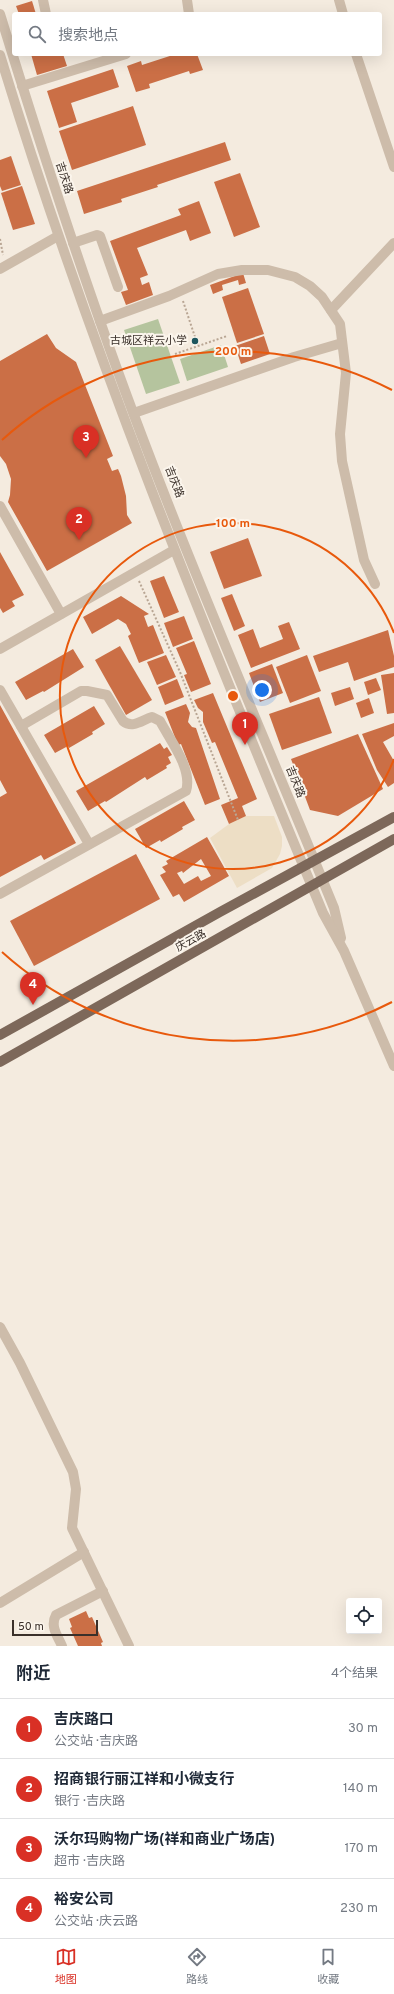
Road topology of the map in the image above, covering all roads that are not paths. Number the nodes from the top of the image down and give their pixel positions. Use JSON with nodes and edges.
{"nodes":[{"id":1,"x":42,"y":0,"type":"edge"},
{"id":2,"x":187,"y":0,"type":"edge"},
{"id":3,"x":339,"y":0,"type":"edge"},
{"id":4,"x":45,"y":12,"type":"edge"},
{"id":5,"x":189,"y":12,"type":"edge"},
{"id":6,"x":342,"y":12,"type":"edge"},
{"id":7,"x":0,"y":14,"type":"edge"},
{"id":8,"x":12,"y":53,"type":"edge"},
{"id":9,"x":0,"y":55,"type":"edge"},
{"id":10,"x":13,"y":56,"type":"edge"},
{"id":11,"x":120,"y":56,"type":"edge"},
{"id":12,"x":357,"y":56,"type":"edge"},
{"id":13,"x":22,"y":86,"type":"junction"},
{"id":14,"x":394,"y":167,"type":"edge"},
{"id":15,"x":58,"y":236,"type":"junction"},
{"id":16,"x":394,"y":243,"type":"edge"},
{"id":17,"x":73,"y":244,"type":"junction"},
{"id":18,"x":3,"y":268,"type":"edge"},
{"id":19,"x":118,"y":286,"type":"dead end"},
{"id":20,"x":331,"y":310,"type":"junction"},
{"id":21,"x":100,"y":321,"type":"junction"},
{"id":22,"x":342,"y":343,"type":"junction"},
{"id":23,"x":134,"y":413,"type":"junction"},
{"id":24,"x":0,"y":506,"type":"edge"},
{"id":25,"x":174,"y":550,"type":"junction"},
{"id":26,"x":374,"y":584,"type":"dead end"},
{"id":27,"x":61,"y":614,"type":"junction"},
{"id":28,"x":0,"y":649,"type":"edge"},
{"id":29,"x":0,"y":690,"type":"edge"},
{"id":30,"x":20,"y":726,"type":"junction"},
{"id":31,"x":394,"y":817,"type":"edge"},
{"id":32,"x":394,"y":839,"type":"edge"},
{"id":33,"x":89,"y":844,"type":"junction"},
{"id":34,"x":314,"y":860,"type":"junction"},
{"id":35,"x":304,"y":866,"type":"junction"},
{"id":36,"x":323,"y":880,"type":"junction"},
{"id":37,"x":312,"y":886,"type":"junction"},
{"id":38,"x":0,"y":894,"type":"edge"},
{"id":39,"x":344,"y":951,"type":"junction"},
{"id":40,"x":0,"y":1035,"type":"edge"},
{"id":41,"x":0,"y":1062,"type":"edge"},
{"id":42,"x":394,"y":1066,"type":"edge"},
{"id":43,"x":0,"y":1327,"type":"edge"},
{"id":44,"x":84,"y":1552,"type":"junction"},
{"id":45,"x":103,"y":1591,"type":"junction"},
{"id":46,"x":0,"y":1603,"type":"edge"},
{"id":47,"x":62,"y":1646,"type":"edge"},
{"id":48,"x":129,"y":1646,"type":"edge"}],
"edges":[{"from":1,"to":4,"type":"street"},
{"from":2,"to":5,"type":"street"},
{"from":3,"to":6,"type":"street"},
{"from":7,"to":8,"type":"street","name":"吉庆路"},
{"from":9,"to":15,"type":"street","name":"吉庆路"},
{"from":10,"to":13,"type":"street","name":"吉庆路"},
{"from":11,"to":13,"type":"street"},
{"from":12,"to":14,"type":"street"},
{"from":13,"to":17,"type":"street","name":"吉庆路"},
{"from":15,"to":18,"type":"street"},
{"from":15,"to":25,"type":"street","name":"吉庆路"},
{"from":16,"to":20,"type":"street"},
{"from":17,"to":19,"type":"street"},
{"from":17,"to":21,"type":"street","name":"吉庆路"},
{"from":20,"to":21,"type":"street"},
{"from":20,"to":22,"type":"street"},
{"from":21,"to":23,"type":"street","name":"吉庆路"},
{"from":22,"to":23,"type":"street"},
{"from":22,"to":26,"type":"street"},
{"from":23,"to":34,"type":"street","name":"吉庆路"},
{"from":24,"to":27,"type":"street"},
{"from":25,"to":27,"type":"street"},
{"from":25,"to":35,"type":"street","name":"吉庆路"},
{"from":27,"to":28,"type":"street"},
{"from":29,"to":30,"type":"street"},
{"from":30,"to":33,"type":"street"},
{"from":30,"to":33,"type":"street"},
{"from":31,"to":34,"type":"main road","name":"庆云路"},
{"from":32,"to":36,"type":"main road","name":"庆云路"},
{"from":33,"to":38,"type":"street"},
{"from":34,"to":35,"type":"main road","name":"庆云路"},
{"from":34,"to":36,"type":"street","name":"吉庆路"},
{"from":35,"to":37,"type":"street","name":"吉庆路"},
{"from":35,"to":40,"type":"main road","name":"庆云路"},
{"from":36,"to":37,"type":"main road","name":"庆云路"},
{"from":36,"to":39,"type":"street","name":"吉庆路"},
{"from":37,"to":39,"type":"street","name":"吉庆路"},
{"from":37,"to":41,"type":"main road","name":"庆云路"},
{"from":39,"to":42,"type":"street","name":"吉庆路"},
{"from":43,"to":44,"type":"street"},
{"from":44,"to":45,"type":"street"},
{"from":44,"to":46,"type":"street"},
{"from":45,"to":47,"type":"street"},
{"from":45,"to":48,"type":"street"}]}
